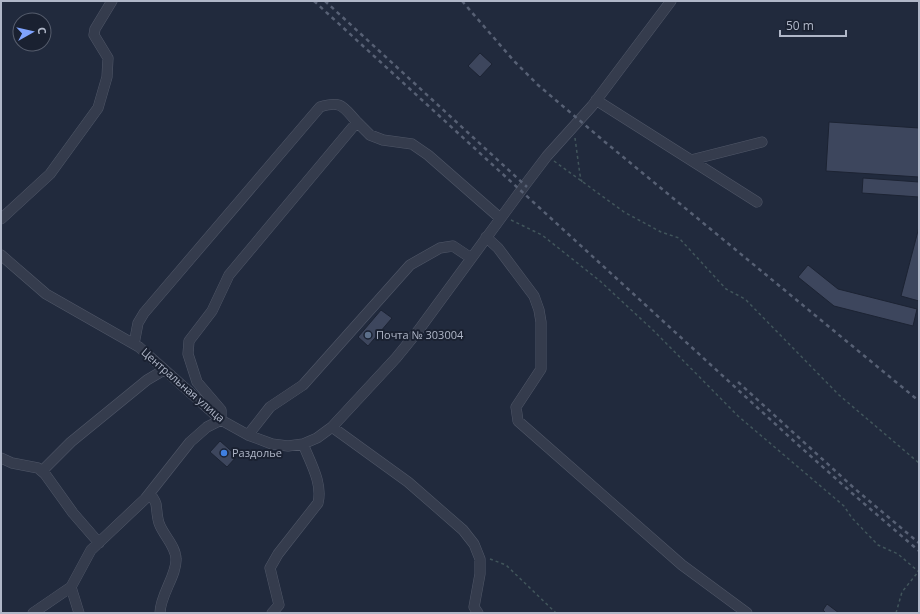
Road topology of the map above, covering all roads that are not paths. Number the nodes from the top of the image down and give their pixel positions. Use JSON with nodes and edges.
{"nodes":[{"id":1,"x":112,"y":1,"type":"edge"},
{"id":2,"x":671,"y":1,"type":"edge"},
{"id":3,"x":596,"y":100,"type":"junction"},
{"id":4,"x":357,"y":122,"type":"junction"},
{"id":5,"x":762,"y":142,"type":"dead end"},
{"id":6,"x":691,"y":160,"type":"junction"},
{"id":7,"x":756,"y":202,"type":"dead end"},
{"id":8,"x":501,"y":216,"type":"junction"},
{"id":9,"x":1,"y":219,"type":"edge"},
{"id":10,"x":486,"y":237,"type":"junction"},
{"id":11,"x":1,"y":255,"type":"edge"},
{"id":12,"x":471,"y":258,"type":"junction"},
{"id":13,"x":134,"y":344,"type":"junction"},
{"id":14,"x":164,"y":370,"type":"junction"},
{"id":15,"x":221,"y":420,"type":"junction"},
{"id":16,"x":332,"y":427,"type":"junction"},
{"id":17,"x":248,"y":435,"type":"junction"},
{"id":18,"x":303,"y":444,"type":"junction"},
{"id":19,"x":1,"y":458,"type":"edge"},
{"id":20,"x":42,"y":471,"type":"junction"},
{"id":21,"x":150,"y":493,"type":"junction"},
{"id":22,"x":99,"y":543,"type":"junction"},
{"id":23,"x":71,"y":587,"type":"junction"},
{"id":24,"x":475,"y":611,"type":"edge"},
{"id":25,"x":33,"y":613,"type":"edge"},
{"id":26,"x":79,"y":613,"type":"edge"},
{"id":27,"x":160,"y":613,"type":"edge"},
{"id":28,"x":272,"y":613,"type":"edge"},
{"id":29,"x":747,"y":613,"type":"edge"}],
"edges":[{"from":1,"to":9,"type":"street"},
{"from":2,"to":3,"type":"street","name":"Центральная улица"},
{"from":3,"to":6,"type":"street"},
{"from":3,"to":8,"type":"street","name":"Центральная улица"},
{"from":4,"to":8,"type":"street"},
{"from":4,"to":13,"type":"street"},
{"from":4,"to":15,"type":"street"},
{"from":5,"to":6,"type":"street"},
{"from":6,"to":7,"type":"street"},
{"from":8,"to":10,"type":"street","name":"Центральная улица"},
{"from":10,"to":12,"type":"street","name":"Центральная улица"},
{"from":10,"to":29,"type":"street"},
{"from":11,"to":13,"type":"street","name":"Центральная улица"},
{"from":12,"to":16,"type":"street","name":"Центральная улица"},
{"from":12,"to":17,"type":"street"},
{"from":13,"to":14,"type":"street","name":"Центральная улица"},
{"from":14,"to":15,"type":"street","name":"Центральная улица"},
{"from":14,"to":20,"type":"street"},
{"from":15,"to":17,"type":"street","name":"Центральная улица"},
{"from":15,"to":21,"type":"street"},
{"from":16,"to":18,"type":"street","name":"Центральная улица"},
{"from":16,"to":24,"type":"street"},
{"from":17,"to":18,"type":"street","name":"Центральная улица"},
{"from":18,"to":28,"type":"street"},
{"from":19,"to":20,"type":"street"},
{"from":20,"to":22,"type":"street"},
{"from":21,"to":22,"type":"street"},
{"from":21,"to":27,"type":"street"},
{"from":22,"to":23,"type":"street"},
{"from":23,"to":25,"type":"street"},
{"from":23,"to":26,"type":"street"}]}
